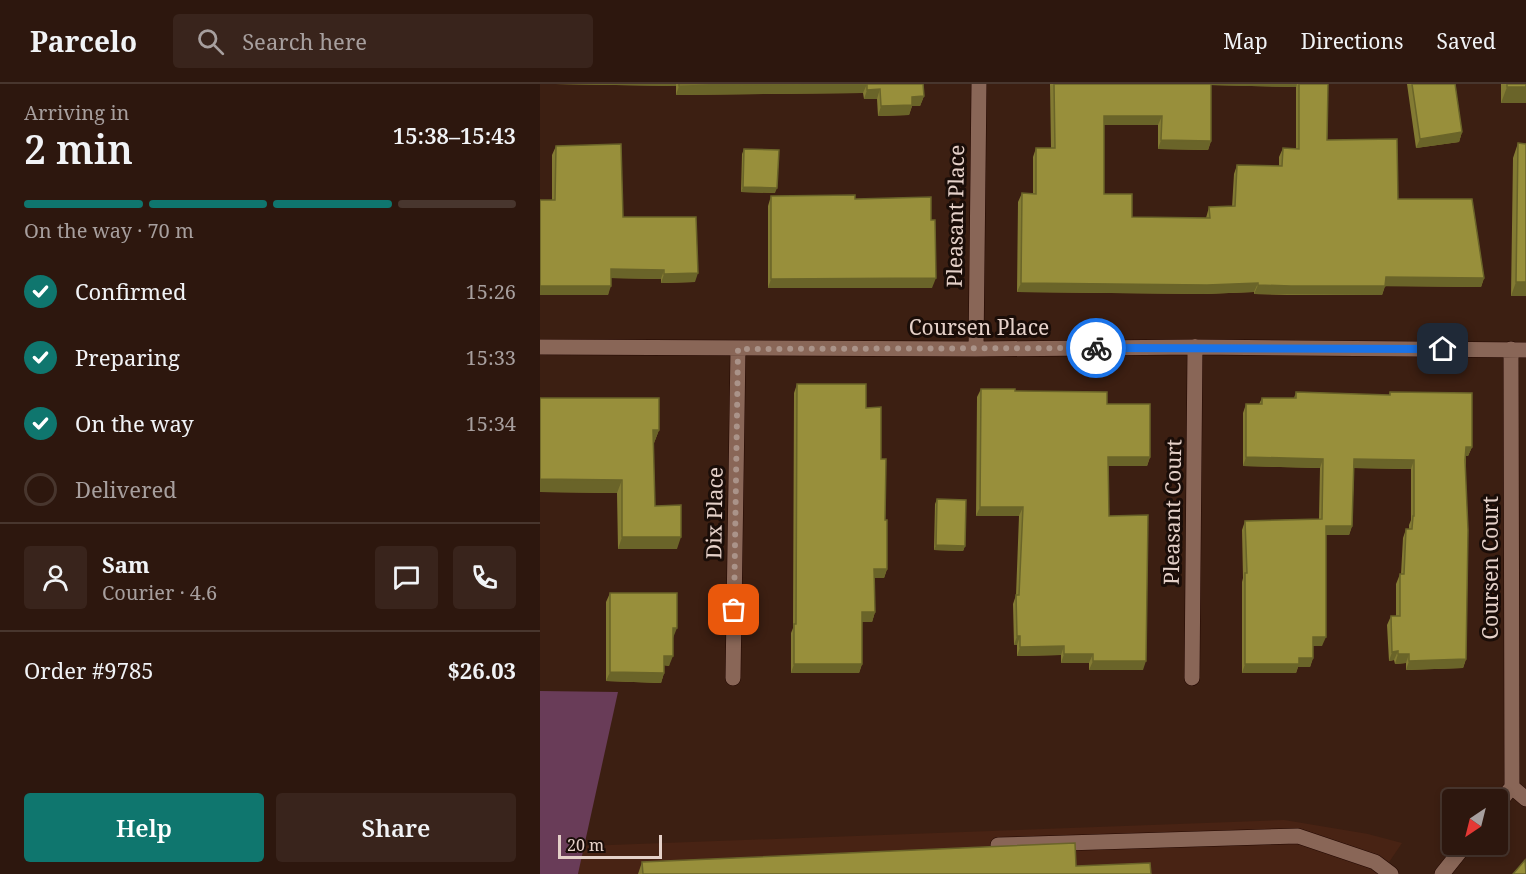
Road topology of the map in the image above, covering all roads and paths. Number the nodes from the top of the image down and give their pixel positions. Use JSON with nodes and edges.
{"nodes":[{"id":1,"x":979,"y":84,"type":"edge"},
{"id":2,"x":540,"y":347,"type":"edge"},
{"id":3,"x":1195,"y":347,"type":"junction"},
{"id":4,"x":738,"y":349,"type":"junction"},
{"id":5,"x":976,"y":349,"type":"junction"},
{"id":6,"x":1518,"y":349,"type":"edge"},
{"id":7,"x":734,"y":678,"type":"dead end"},
{"id":8,"x":1192,"y":678,"type":"dead end"},
{"id":9,"x":1512,"y":787,"type":"junction"},
{"id":10,"x":1508,"y":792,"type":"edge"},
{"id":11,"x":1526,"y":799,"type":"edge"},
{"id":12,"x":998,"y":845,"type":"edge"},
{"id":13,"x":1457,"y":855,"type":"edge"},
{"id":14,"x":1391,"y":874,"type":"edge"},
{"id":15,"x":1442,"y":874,"type":"edge"}],
"edges":[{"from":1,"to":5,"type":"street","name":"Pleasant Place"},
{"from":2,"to":4,"type":"street","name":"Coursen Place"},
{"from":3,"to":5,"type":"street","name":"Coursen Place"},
{"from":3,"to":6,"type":"street","name":"Coursen Place"},
{"from":3,"to":8,"type":"street","name":"Pleasant Court"},
{"from":4,"to":5,"type":"street","name":"Coursen Place"},
{"from":4,"to":7,"type":"street","name":"Dix Place"},
{"from":6,"to":9,"type":"street","name":"Coursen Court"},
{"from":9,"to":10,"type":"street"},
{"from":9,"to":11,"type":"street"},
{"from":12,"to":14,"type":"street"},
{"from":13,"to":15,"type":"street"}]}
